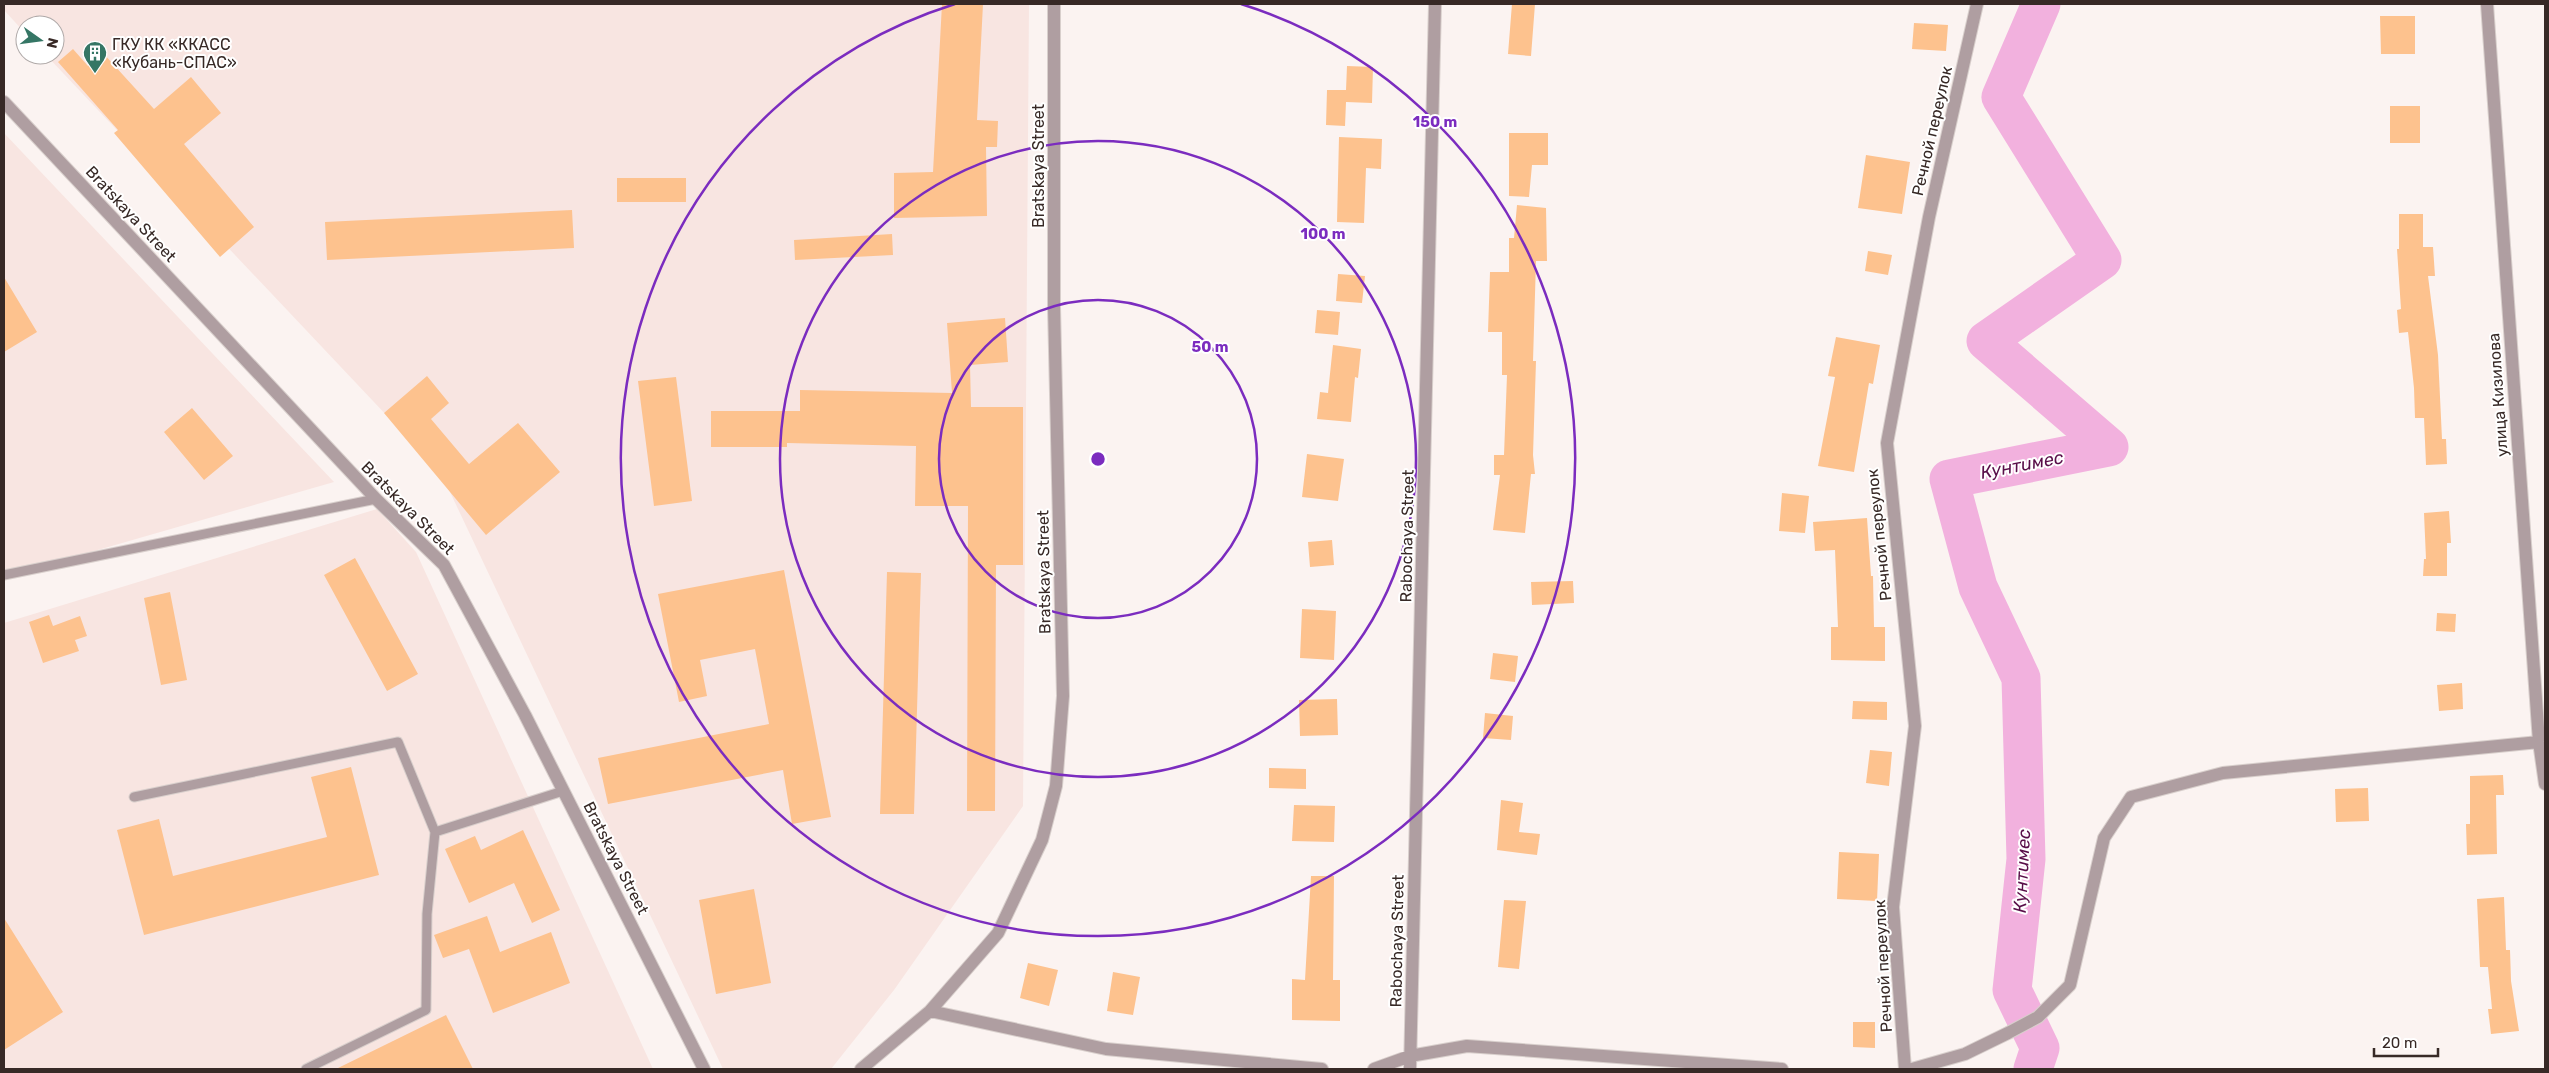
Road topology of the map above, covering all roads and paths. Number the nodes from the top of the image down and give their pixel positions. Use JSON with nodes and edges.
{"nodes":[{"id":1,"x":1054,"y":4,"type":"edge"},
{"id":2,"x":1436,"y":4,"type":"edge"},
{"id":3,"x":1977,"y":4,"type":"edge"},
{"id":4,"x":2487,"y":4,"type":"edge"},
{"id":5,"x":4,"y":102,"type":"edge"},
{"id":6,"x":376,"y":499,"type":"junction"},
{"id":7,"x":4,"y":575,"type":"edge"},
{"id":8,"x":2539,"y":742,"type":"junction"},
{"id":9,"x":2545,"y":784,"type":"edge"},
{"id":10,"x":563,"y":791,"type":"junction"},
{"id":11,"x":134,"y":796,"type":"dead end"},
{"id":12,"x":435,"y":832,"type":"junction"},
{"id":13,"x":930,"y":1011,"type":"junction"},
{"id":14,"x":1410,"y":1056,"type":"junction"},
{"id":15,"x":306,"y":1069,"type":"edge"},
{"id":16,"x":704,"y":1069,"type":"edge"},
{"id":17,"x":861,"y":1069,"type":"edge"},
{"id":18,"x":1322,"y":1069,"type":"edge"},
{"id":19,"x":1374,"y":1069,"type":"edge"},
{"id":20,"x":1410,"y":1069,"type":"edge"},
{"id":21,"x":1782,"y":1069,"type":"edge"},
{"id":22,"x":1906,"y":1069,"type":"edge"},
{"id":23,"x":1912,"y":1069,"type":"edge"}],
"edges":[{"from":1,"to":13,"type":"street","name":"Bratskaya Street"},
{"from":2,"to":14,"type":"street","name":"Rabochaya Street"},
{"from":3,"to":22,"type":"street","name":"Речной переулок"},
{"from":4,"to":8,"type":"street","name":"улица Кизилова"},
{"from":5,"to":6,"type":"street","name":"Bratskaya Street"},
{"from":6,"to":7,"type":"lane"},
{"from":6,"to":10,"type":"street","name":"Bratskaya Street"},
{"from":8,"to":9,"type":"street","name":"улица Кизилова"},
{"from":8,"to":23,"type":"street"},
{"from":10,"to":12,"type":"lane"},
{"from":10,"to":16,"type":"street","name":"Bratskaya Street"},
{"from":11,"to":12,"type":"lane"},
{"from":12,"to":15,"type":"lane"},
{"from":13,"to":17,"type":"street","name":"Bratskaya Street"},
{"from":13,"to":18,"type":"street"},
{"from":14,"to":19,"type":"street"},
{"from":14,"to":20,"type":"street","name":"Rabochaya Street"},
{"from":14,"to":21,"type":"street"}]}
